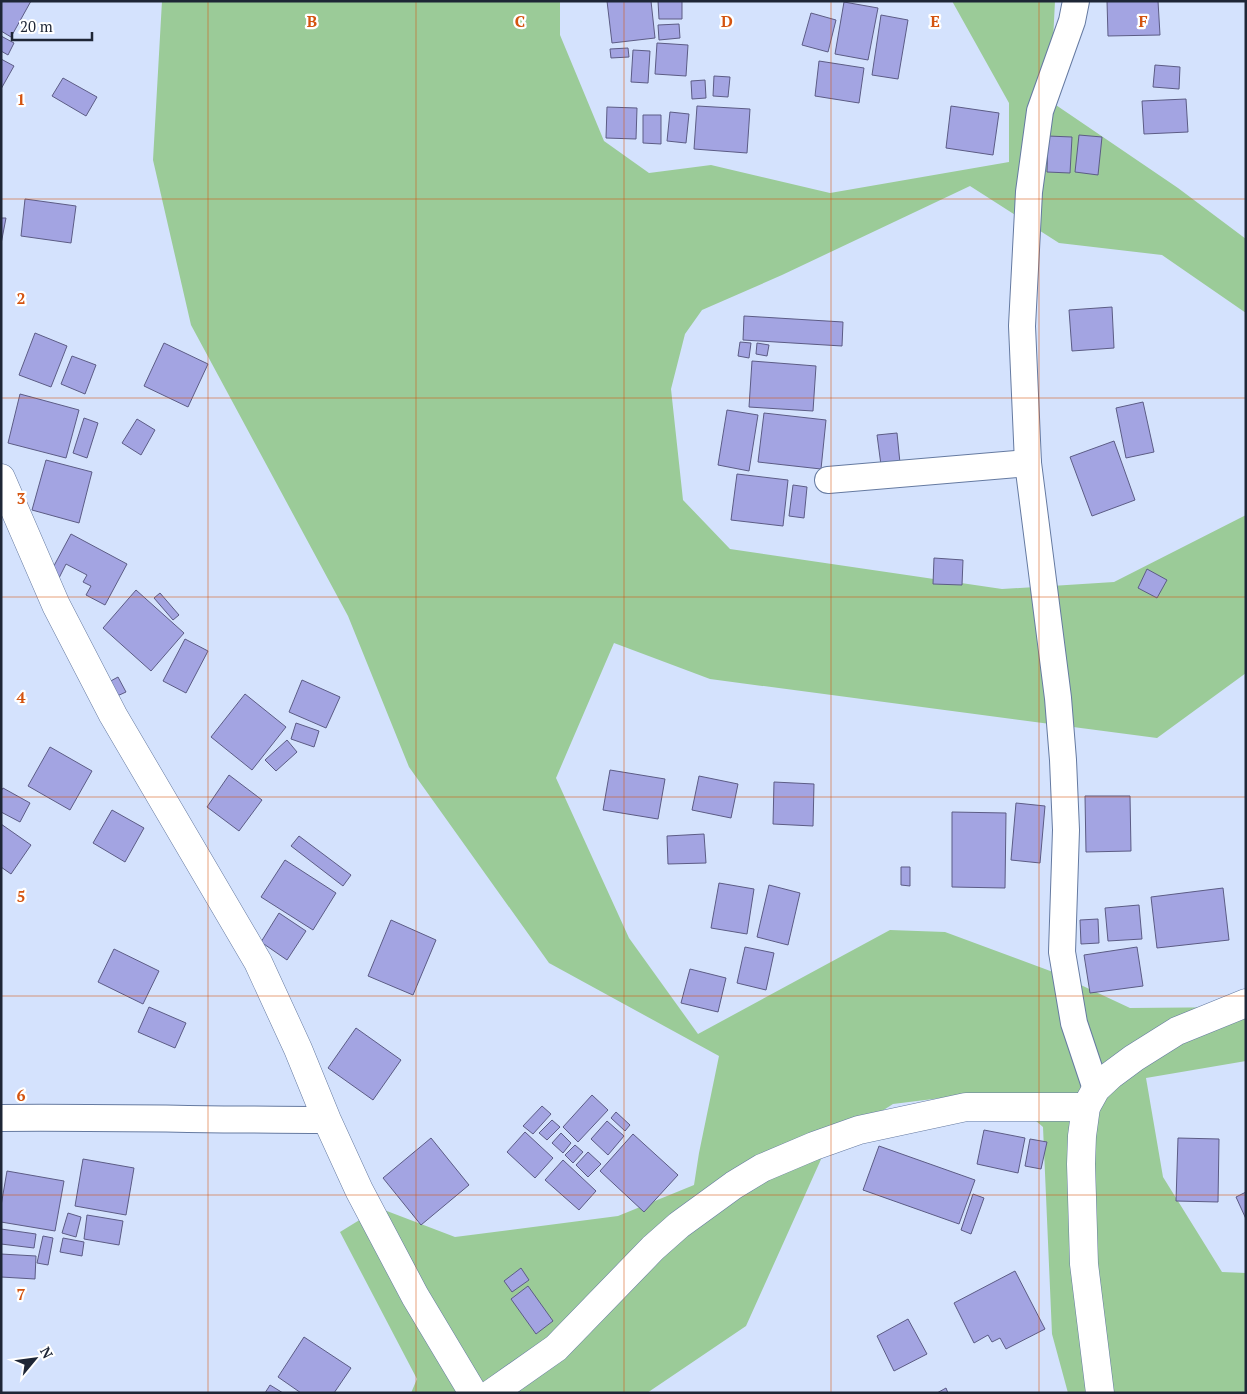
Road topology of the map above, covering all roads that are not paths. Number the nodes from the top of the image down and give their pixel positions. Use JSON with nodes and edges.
{"nodes":[{"id":1,"x":1076,"y":1,"type":"edge"},
{"id":2,"x":1028,"y":463,"type":"junction"},
{"id":3,"x":828,"y":480,"type":"dead end"},
{"id":4,"x":3,"y":486,"type":"edge"},
{"id":5,"x":1246,"y":1002,"type":"edge"},
{"id":6,"x":1091,"y":1098,"type":"junction"},
{"id":7,"x":1,"y":1118,"type":"edge"},
{"id":8,"x":327,"y":1120,"type":"junction"},
{"id":9,"x":473,"y":1393,"type":"edge"},
{"id":10,"x":492,"y":1393,"type":"edge"},
{"id":11,"x":1100,"y":1393,"type":"edge"}],
"edges":[{"from":1,"to":2,"type":"street"},
{"from":2,"to":3,"type":"street"},
{"from":2,"to":6,"type":"street"},
{"from":4,"to":8,"type":"street"},
{"from":5,"to":6,"type":"street"},
{"from":6,"to":10,"type":"street"},
{"from":6,"to":11,"type":"street"},
{"from":7,"to":8,"type":"street"},
{"from":8,"to":9,"type":"street"}]}
